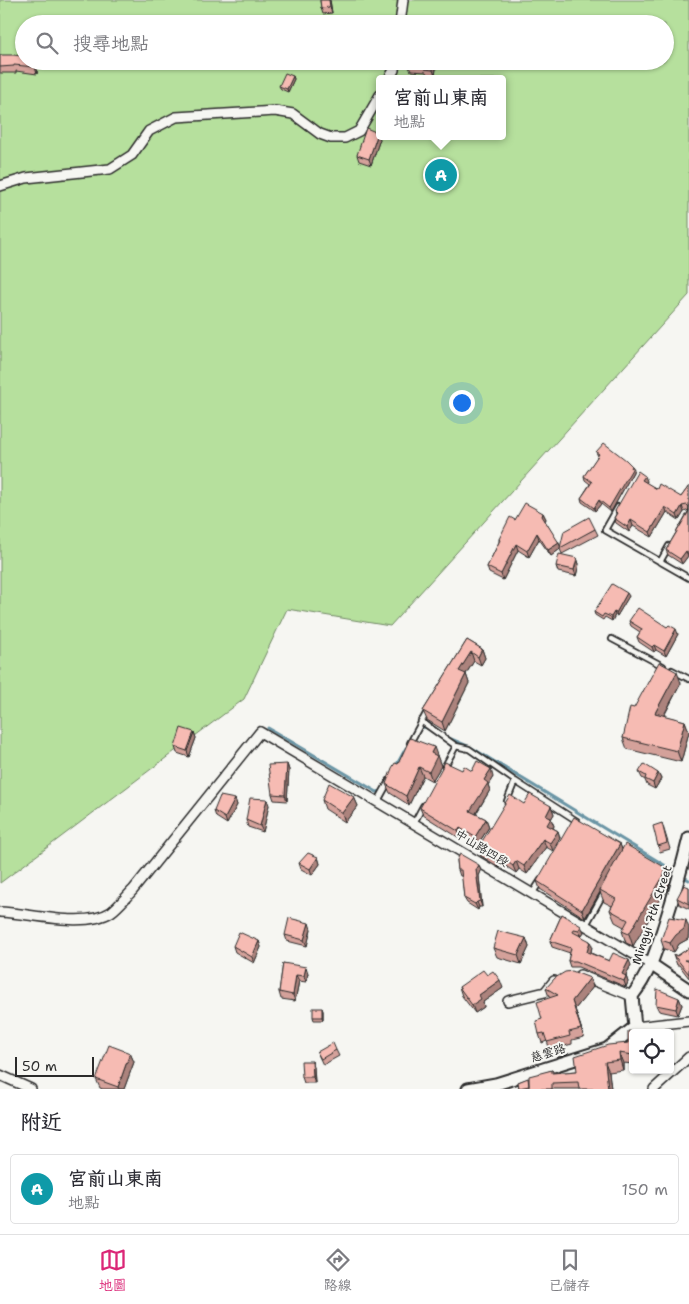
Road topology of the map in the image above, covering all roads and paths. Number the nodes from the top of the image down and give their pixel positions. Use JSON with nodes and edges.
{"nodes":[{"id":1,"x":403,"y":0,"type":"edge"},
{"id":2,"x":401,"y":15,"type":"edge"},
{"id":3,"x":376,"y":102,"type":"edge"},
{"id":4,"x":0,"y":186,"type":"edge"},
{"id":5,"x":623,"y":499,"type":"edge"},
{"id":6,"x":674,"y":538,"type":"edge"},
{"id":7,"x":660,"y":562,"type":"junction"},
{"id":8,"x":689,"y":578,"type":"edge"},
{"id":9,"x":612,"y":639,"type":"dead end"},
{"id":10,"x":689,"y":679,"type":"edge"},
{"id":11,"x":430,"y":706,"type":"edge"},
{"id":12,"x":421,"y":721,"type":"junction"},
{"id":13,"x":408,"y":745,"type":"edge"},
{"id":14,"x":456,"y":746,"type":"junction"},
{"id":15,"x":442,"y":771,"type":"edge"},
{"id":16,"x":391,"y":778,"type":"edge"},
{"id":17,"x":515,"y":781,"type":"junction"},
{"id":18,"x":428,"y":797,"type":"edge"},
{"id":19,"x":378,"y":802,"type":"junction"},
{"id":20,"x":504,"y":807,"type":"edge"},
{"id":21,"x":576,"y":820,"type":"junction"},
{"id":22,"x":414,"y":823,"type":"junction"},
{"id":23,"x":583,"y":825,"type":"edge"},
{"id":24,"x":571,"y":828,"type":"edge"},
{"id":25,"x":689,"y":838,"type":"edge"},
{"id":26,"x":542,"y":878,"type":"edge"},
{"id":27,"x":609,"y":884,"type":"edge"},
{"id":28,"x":532,"y":894,"type":"junction"},
{"id":29,"x":0,"y":912,"type":"edge"},
{"id":30,"x":586,"y":925,"type":"junction"},
{"id":31,"x":652,"y":965,"type":"junction"},
{"id":32,"x":571,"y":973,"type":"edge"},
{"id":33,"x":560,"y":978,"type":"edge"},
{"id":34,"x":689,"y":990,"type":"edge"},
{"id":35,"x":632,"y":996,"type":"junction"},
{"id":36,"x":508,"y":1001,"type":"dead end"},
{"id":37,"x":689,"y":1021,"type":"edge"},
{"id":38,"x":635,"y":1027,"type":"junction"},
{"id":39,"x":689,"y":1057,"type":"edge"},
{"id":40,"x":0,"y":1075,"type":"edge"},
{"id":41,"x":31,"y":1089,"type":"edge"},
{"id":42,"x":468,"y":1089,"type":"edge"},
{"id":43,"x":654,"y":1089,"type":"edge"}],
"edges":[{"from":1,"to":2,"type":"street"},
{"from":3,"to":4,"type":"street"},
{"from":5,"to":7,"type":"lane"},
{"from":6,"to":7,"type":"lane"},
{"from":7,"to":8,"type":"lane"},
{"from":9,"to":10,"type":"lane"},
{"from":11,"to":12,"type":"lane"},
{"from":12,"to":13,"type":"lane"},
{"from":12,"to":14,"type":"lane"},
{"from":14,"to":15,"type":"lane"},
{"from":14,"to":17,"type":"lane"},
{"from":16,"to":19,"type":"lane"},
{"from":17,"to":20,"type":"lane"},
{"from":17,"to":21,"type":"lane"},
{"from":18,"to":22,"type":"lane"},
{"from":19,"to":22,"type":"street","name":"中山路四段"},
{"from":19,"to":29,"type":"street","name":"中山路四段"},
{"from":21,"to":23,"type":"lane"},
{"from":21,"to":24,"type":"lane"},
{"from":22,"to":28,"type":"street","name":"中山路四段"},
{"from":25,"to":31,"type":"street","name":"Mingyi 7th Street"},
{"from":26,"to":28,"type":"lane"},
{"from":27,"to":30,"type":"lane"},
{"from":28,"to":30,"type":"street","name":"中山路四段"},
{"from":30,"to":31,"type":"street","name":"中山路四段"},
{"from":31,"to":34,"type":"street","name":"中山路四段"},
{"from":31,"to":35,"type":"street","name":"Mingyi 7th Street"},
{"from":32,"to":35,"type":"street"},
{"from":33,"to":36,"type":"street"},
{"from":35,"to":38,"type":"street"},
{"from":37,"to":38,"type":"street"},
{"from":38,"to":42,"type":"street","name":"慈雲路"},
{"from":39,"to":43,"type":"street"},
{"from":40,"to":41,"type":"street"}]}
